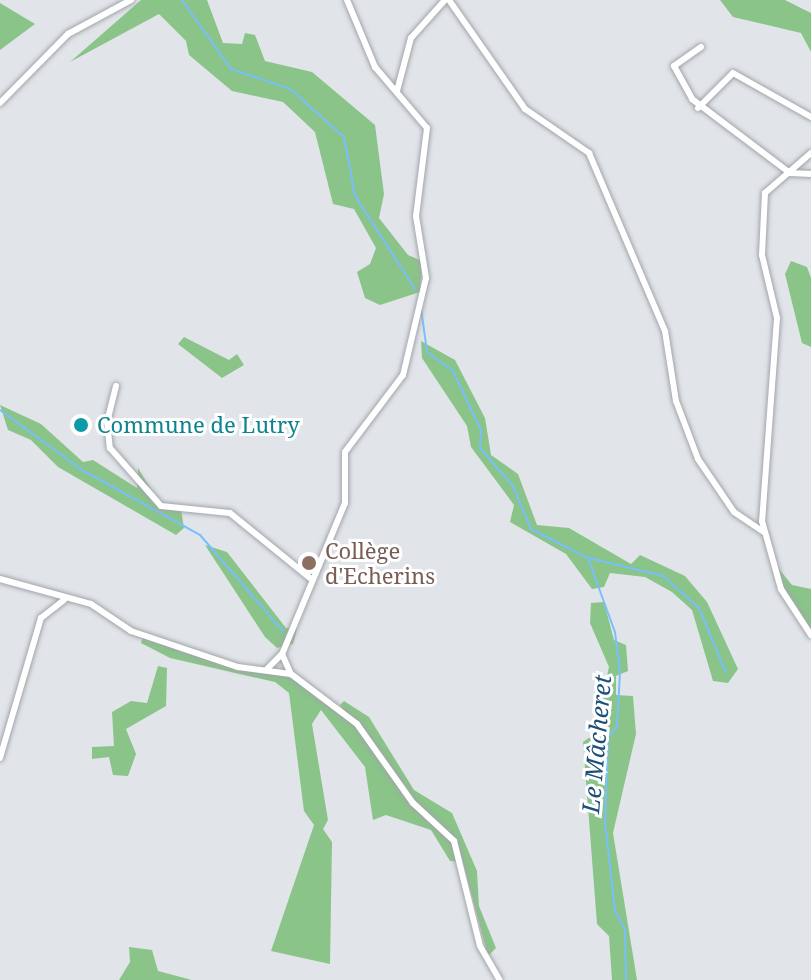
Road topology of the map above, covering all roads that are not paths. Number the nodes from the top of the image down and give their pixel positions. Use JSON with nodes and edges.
{"nodes":[{"id":1,"x":131,"y":0,"type":"edge"},
{"id":2,"x":347,"y":0,"type":"edge"},
{"id":3,"x":447,"y":0,"type":"edge"},
{"id":4,"x":701,"y":47,"type":"dead end"},
{"id":5,"x":397,"y":91,"type":"junction"},
{"id":6,"x":0,"y":103,"type":"edge"},
{"id":7,"x":698,"y":108,"type":"junction"},
{"id":8,"x":811,"y":117,"type":"edge"},
{"id":9,"x":811,"y":153,"type":"edge"},
{"id":10,"x":790,"y":173,"type":"junction"},
{"id":11,"x":811,"y":174,"type":"edge"},
{"id":12,"x":116,"y":386,"type":"dead end"},
{"id":13,"x":762,"y":511,"type":"junction"},
{"id":14,"x":748,"y":518,"type":"junction"},
{"id":15,"x":764,"y":532,"type":"junction"},
{"id":16,"x":310,"y":578,"type":"junction"},
{"id":17,"x":0,"y":579,"type":"edge"},
{"id":18,"x":64,"y":600,"type":"junction"},
{"id":19,"x":811,"y":635,"type":"edge"},
{"id":20,"x":282,"y":654,"type":"junction"},
{"id":21,"x":266,"y":670,"type":"junction"},
{"id":22,"x":291,"y":674,"type":"junction"},
{"id":23,"x":0,"y":758,"type":"edge"},
{"id":24,"x":500,"y":980,"type":"edge"}],
"edges":[{"from":1,"to":6,"type":"street"},
{"from":2,"to":5,"type":"street"},
{"from":3,"to":5,"type":"street"},
{"from":3,"to":14,"type":"street"},
{"from":4,"to":7,"type":"street"},
{"from":5,"to":16,"type":"street"},
{"from":7,"to":8,"type":"street"},
{"from":7,"to":10,"type":"street"},
{"from":9,"to":10,"type":"street"},
{"from":10,"to":11,"type":"street"},
{"from":10,"to":13,"type":"street"},
{"from":12,"to":16,"type":"street"},
{"from":13,"to":14,"type":"street"},
{"from":13,"to":15,"type":"street"},
{"from":14,"to":15,"type":"street"},
{"from":15,"to":19,"type":"street"},
{"from":16,"to":20,"type":"street"},
{"from":17,"to":18,"type":"street"},
{"from":18,"to":21,"type":"street"},
{"from":18,"to":23,"type":"street"},
{"from":20,"to":21,"type":"street"},
{"from":20,"to":22,"type":"street"},
{"from":21,"to":22,"type":"street"},
{"from":22,"to":24,"type":"street"}]}
